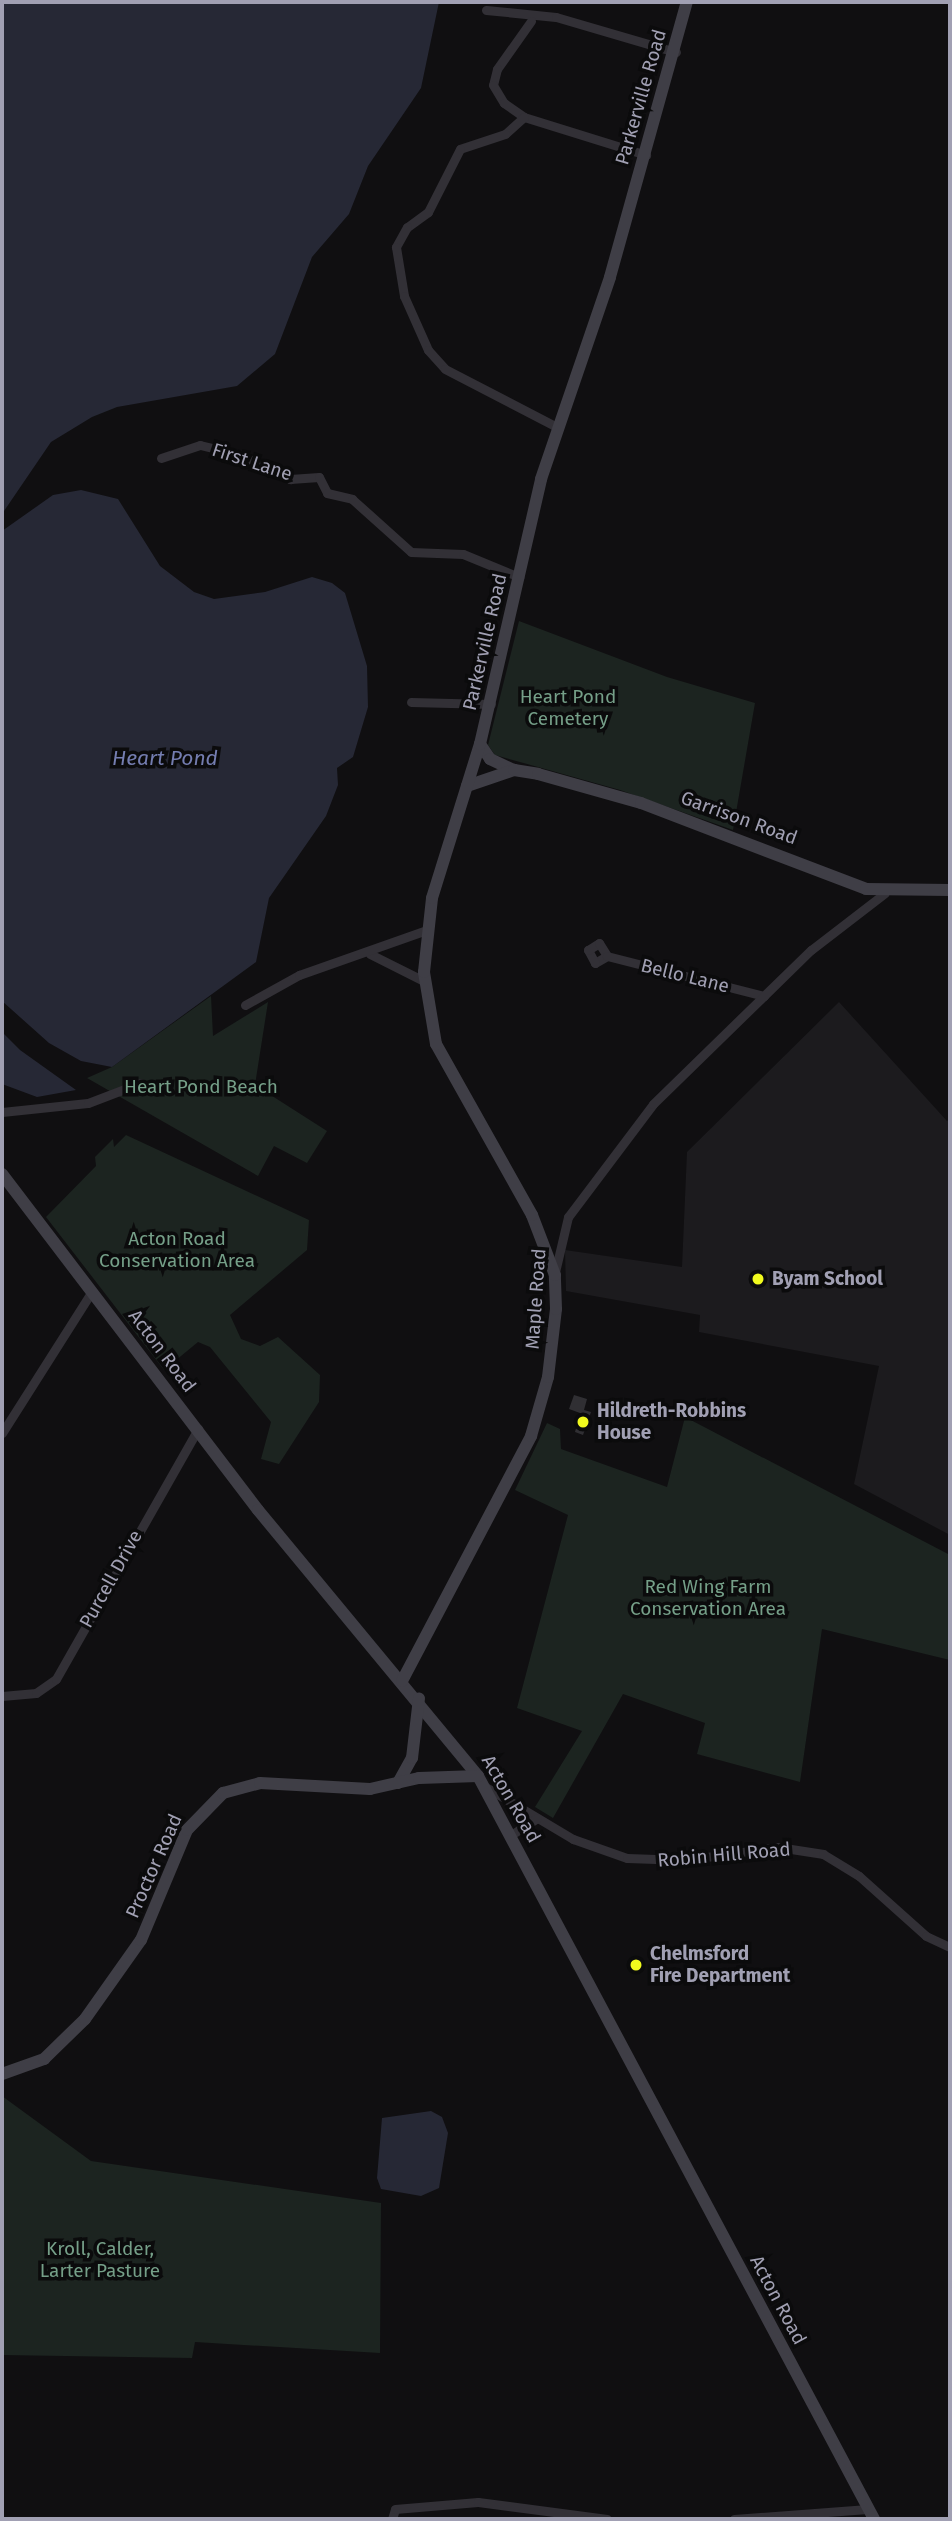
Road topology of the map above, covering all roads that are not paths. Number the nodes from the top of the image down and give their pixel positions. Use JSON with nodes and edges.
{"nodes":[{"id":1,"x":687,"y":2,"type":"edge"},
{"id":2,"x":486,"y":10,"type":"dead end"},
{"id":3,"x":531,"y":21,"type":"dead end"},
{"id":4,"x":676,"y":52,"type":"junction"},
{"id":5,"x":524,"y":117,"type":"junction"},
{"id":6,"x":646,"y":155,"type":"junction"},
{"id":7,"x":557,"y":427,"type":"junction"},
{"id":8,"x":162,"y":458,"type":"dead end"},
{"id":9,"x":519,"y":576,"type":"junction"},
{"id":10,"x":411,"y":702,"type":"dead end"},
{"id":11,"x":491,"y":704,"type":"junction"},
{"id":12,"x":480,"y":744,"type":"junction"},
{"id":13,"x":514,"y":770,"type":"junction"},
{"id":14,"x":467,"y":786,"type":"junction"},
{"id":15,"x":950,"y":890,"type":"edge"},
{"id":16,"x":886,"y":893,"type":"junction"},
{"id":17,"x":427,"y":930,"type":"junction"},
{"id":18,"x":370,"y":954,"type":"junction"},
{"id":19,"x":607,"y":956,"type":"dead end"},
{"id":20,"x":424,"y":981,"type":"junction"},
{"id":21,"x":764,"y":996,"type":"junction"},
{"id":22,"x":245,"y":1005,"type":"dead end"},
{"id":23,"x":139,"y":1083,"type":"dead end"},
{"id":24,"x":2,"y":1112,"type":"edge"},
{"id":25,"x":2,"y":1174,"type":"edge"},
{"id":26,"x":555,"y":1276,"type":"junction"},
{"id":27,"x":92,"y":1291,"type":"junction"},
{"id":28,"x":198,"y":1429,"type":"junction"},
{"id":29,"x":2,"y":1433,"type":"edge"},
{"id":30,"x":402,"y":1681,"type":"junction"},
{"id":31,"x":2,"y":1696,"type":"edge"},
{"id":32,"x":419,"y":1698,"type":"junction"},
{"id":33,"x":481,"y":1781,"type":"junction"},
{"id":34,"x":398,"y":1783,"type":"junction"},
{"id":35,"x":537,"y":1818,"type":"junction"},
{"id":36,"x":511,"y":1835,"type":"junction"},
{"id":37,"x":950,"y":1948,"type":"edge"},
{"id":38,"x":2,"y":2074,"type":"edge"},
{"id":39,"x":871,"y":2514,"type":"edge"},
{"id":40,"x":392,"y":2519,"type":"edge"},
{"id":41,"x":607,"y":2519,"type":"edge"},
{"id":42,"x":734,"y":2519,"type":"edge"}],
"edges":[{"from":1,"to":4,"type":"main road","name":"Parkerville Road"},
{"from":2,"to":4,"type":"street"},
{"from":3,"to":5,"type":"street"},
{"from":4,"to":6,"type":"main road","name":"Parkerville Road"},
{"from":5,"to":6,"type":"street"},
{"from":5,"to":7,"type":"street"},
{"from":6,"to":7,"type":"main road","name":"Parkerville Road"},
{"from":7,"to":9,"type":"main road","name":"Parkerville Road"},
{"from":8,"to":9,"type":"street","name":"First Lane"},
{"from":9,"to":11,"type":"main road","name":"Parkerville Road"},
{"from":10,"to":11,"type":"street"},
{"from":11,"to":12,"type":"main road","name":"Parkerville Road"},
{"from":12,"to":13,"type":"main road","name":"Garrison Road"},
{"from":12,"to":14,"type":"main road","name":"Parkerville Road"},
{"from":13,"to":14,"type":"main road"},
{"from":13,"to":16,"type":"main road","name":"Garrison Road"},
{"from":14,"to":17,"type":"main road","name":"Parkerville Road"},
{"from":15,"to":16,"type":"main road","name":"Garrison Road"},
{"from":16,"to":21,"type":"street","name":"Maple Road"},
{"from":17,"to":18,"type":"street"},
{"from":17,"to":20,"type":"main road","name":"Parkerville Road"},
{"from":18,"to":20,"type":"street"},
{"from":18,"to":22,"type":"street"},
{"from":19,"to":21,"type":"street","name":"Bello Lane"},
{"from":20,"to":26,"type":"main road","name":"Parkerville Road"},
{"from":21,"to":26,"type":"street","name":"Maple Road"},
{"from":23,"to":24,"type":"street"},
{"from":25,"to":27,"type":"main road","name":"Acton Road"},
{"from":26,"to":30,"type":"main road","name":"Maple Road"},
{"from":27,"to":28,"type":"main road","name":"Acton Road"},
{"from":27,"to":29,"type":"street"},
{"from":28,"to":30,"type":"main road","name":"Acton Road"},
{"from":28,"to":31,"type":"street","name":"Purcell Drive"},
{"from":30,"to":32,"type":"main road","name":"Acton Road"},
{"from":32,"to":33,"type":"main road","name":"Acton Road"},
{"from":32,"to":34,"type":"main road"},
{"from":33,"to":34,"type":"main road","name":"Proctor Road"},
{"from":33,"to":35,"type":"street","name":"Robin Hill Road"},
{"from":33,"to":36,"type":"main road","name":"Acton Road"},
{"from":34,"to":38,"type":"main road","name":"Proctor Road"},
{"from":35,"to":36,"type":"street"},
{"from":35,"to":37,"type":"street","name":"Robin Hill Road"},
{"from":36,"to":39,"type":"main road","name":"Acton Road"},
{"from":39,"to":42,"type":"street"},
{"from":40,"to":41,"type":"street"}]}
